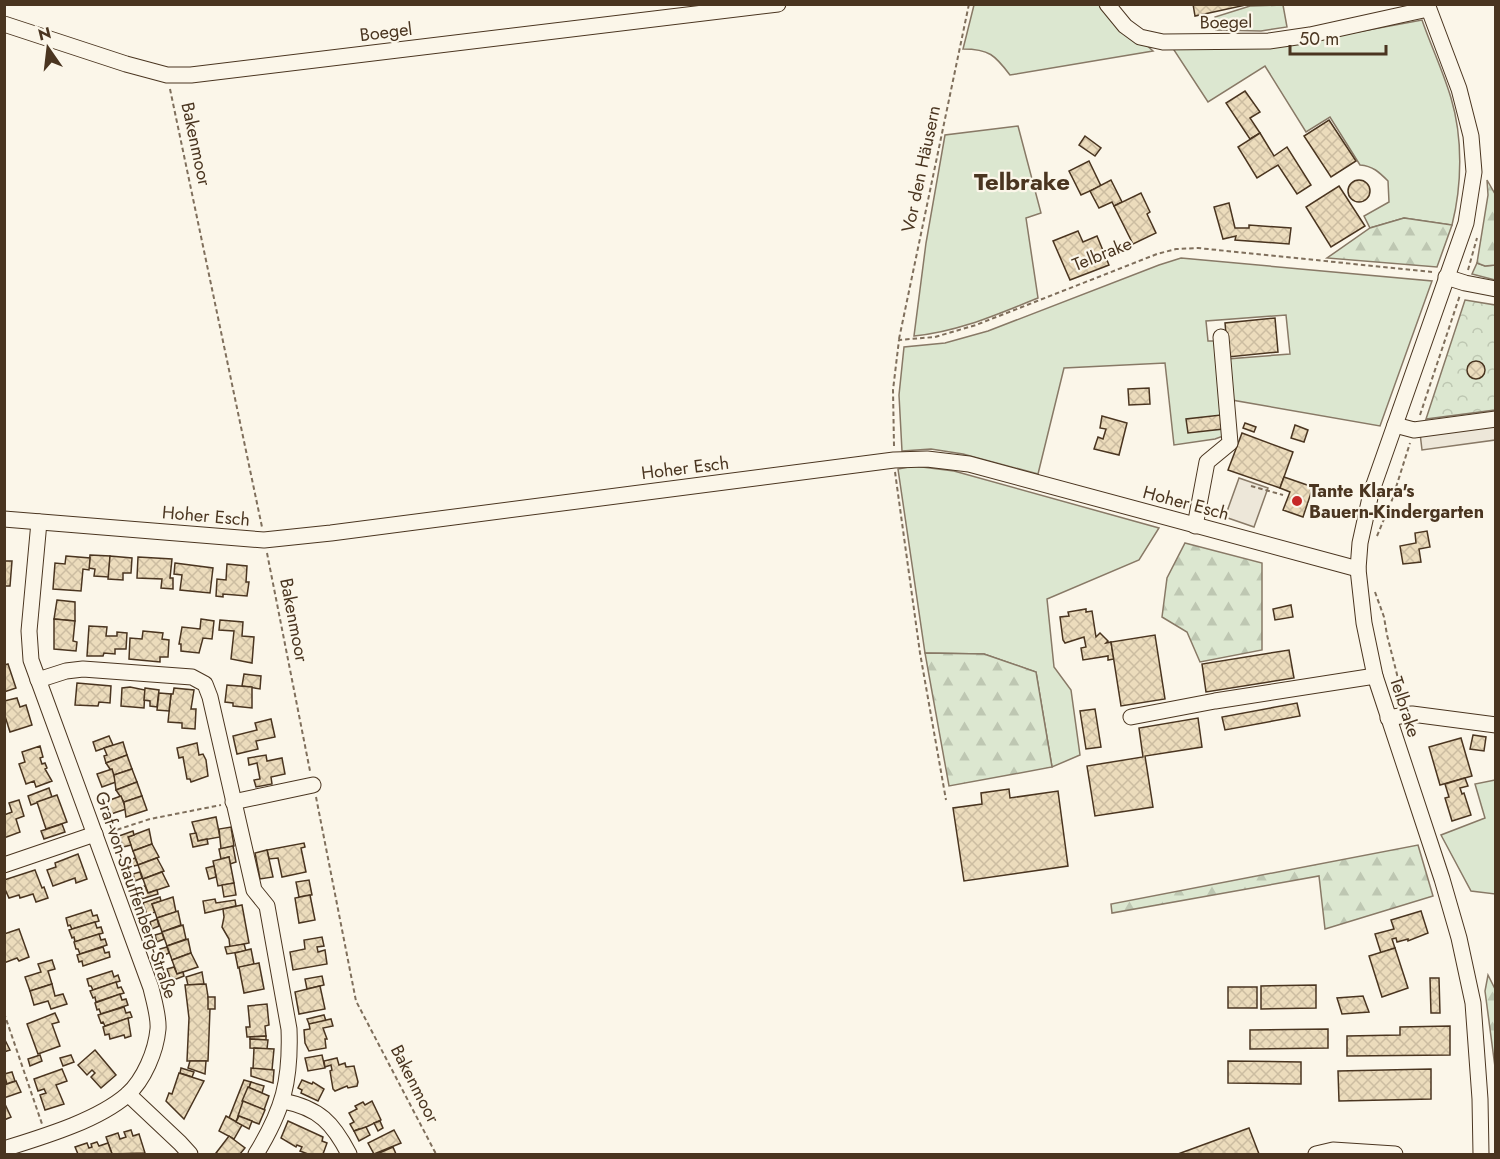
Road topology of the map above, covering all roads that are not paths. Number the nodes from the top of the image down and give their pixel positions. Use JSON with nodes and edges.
{"nodes":[{"id":1,"x":778,"y":4,"type":"edge"},
{"id":2,"x":1107,"y":4,"type":"edge"},
{"id":3,"x":1428,"y":7,"type":"edge"},
{"id":4,"x":4,"y":24,"type":"edge"},
{"id":5,"x":1446,"y":277,"type":"junction"},
{"id":6,"x":1496,"y":289,"type":"edge"},
{"id":7,"x":1221,"y":337,"type":"dead end"},
{"id":8,"x":1496,"y":419,"type":"edge"},
{"id":9,"x":1395,"y":425,"type":"junction"},
{"id":10,"x":4,"y":519,"type":"edge"},
{"id":11,"x":39,"y":522,"type":"junction"},
{"id":12,"x":1195,"y":526,"type":"junction"},
{"id":13,"x":1358,"y":569,"type":"junction"},
{"id":14,"x":1375,"y":676,"type":"junction"},
{"id":15,"x":38,"y":680,"type":"junction"},
{"id":16,"x":1131,"y":717,"type":"dead end"},
{"id":17,"x":1388,"y":718,"type":"junction"},
{"id":18,"x":1496,"y":725,"type":"edge"},
{"id":19,"x":313,"y":785,"type":"road end"},
{"id":20,"x":232,"y":795,"type":"junction"},
{"id":21,"x":95,"y":834,"type":"junction"},
{"id":22,"x":4,"y":865,"type":"edge"},
{"id":23,"x":128,"y":1095,"type":"junction"},
{"id":24,"x":283,"y":1101,"type":"junction"},
{"id":25,"x":4,"y":1149,"type":"edge"},
{"id":26,"x":190,"y":1155,"type":"edge"},
{"id":27,"x":256,"y":1155,"type":"edge"},
{"id":28,"x":349,"y":1155,"type":"edge"},
{"id":29,"x":1316,"y":1155,"type":"edge"},
{"id":30,"x":1395,"y":1155,"type":"edge"},
{"id":31,"x":1481,"y":1155,"type":"edge"}],
"edges":[{"from":1,"to":4,"type":"street","name":"Boegel"},
{"from":2,"to":3,"type":"street","name":"Boegel"},
{"from":3,"to":5,"type":"street","name":"Telbrake"},
{"from":5,"to":6,"type":"street"},
{"from":5,"to":9,"type":"street","name":"Telbrake"},
{"from":7,"to":12,"type":"street"},
{"from":8,"to":9,"type":"street"},
{"from":9,"to":13,"type":"street","name":"Telbrake"},
{"from":10,"to":11,"type":"street","name":"Hoher Esch"},
{"from":11,"to":12,"type":"street","name":"Hoher Esch"},
{"from":11,"to":15,"type":"street","name":"Graf-von-Stauffenberg-Straße"},
{"from":12,"to":13,"type":"street","name":"Hoher Esch"},
{"from":13,"to":14,"type":"street","name":"Telbrake"},
{"from":14,"to":16,"type":"street"},
{"from":14,"to":17,"type":"street","name":"Telbrake"},
{"from":15,"to":20,"type":"street"},
{"from":15,"to":21,"type":"street","name":"Graf-von-Stauffenberg-Straße"},
{"from":17,"to":18,"type":"street"},
{"from":17,"to":31,"type":"street","name":"Telbrake"},
{"from":19,"to":20,"type":"street"},
{"from":20,"to":24,"type":"street"},
{"from":21,"to":22,"type":"street"},
{"from":21,"to":23,"type":"street","name":"Graf-von-Stauffenberg-Straße"},
{"from":23,"to":25,"type":"street","name":"Graf-von-Stauffenberg-Straße"},
{"from":23,"to":26,"type":"street"},
{"from":24,"to":27,"type":"street"},
{"from":24,"to":28,"type":"street"},
{"from":29,"to":30,"type":"street"}]}
